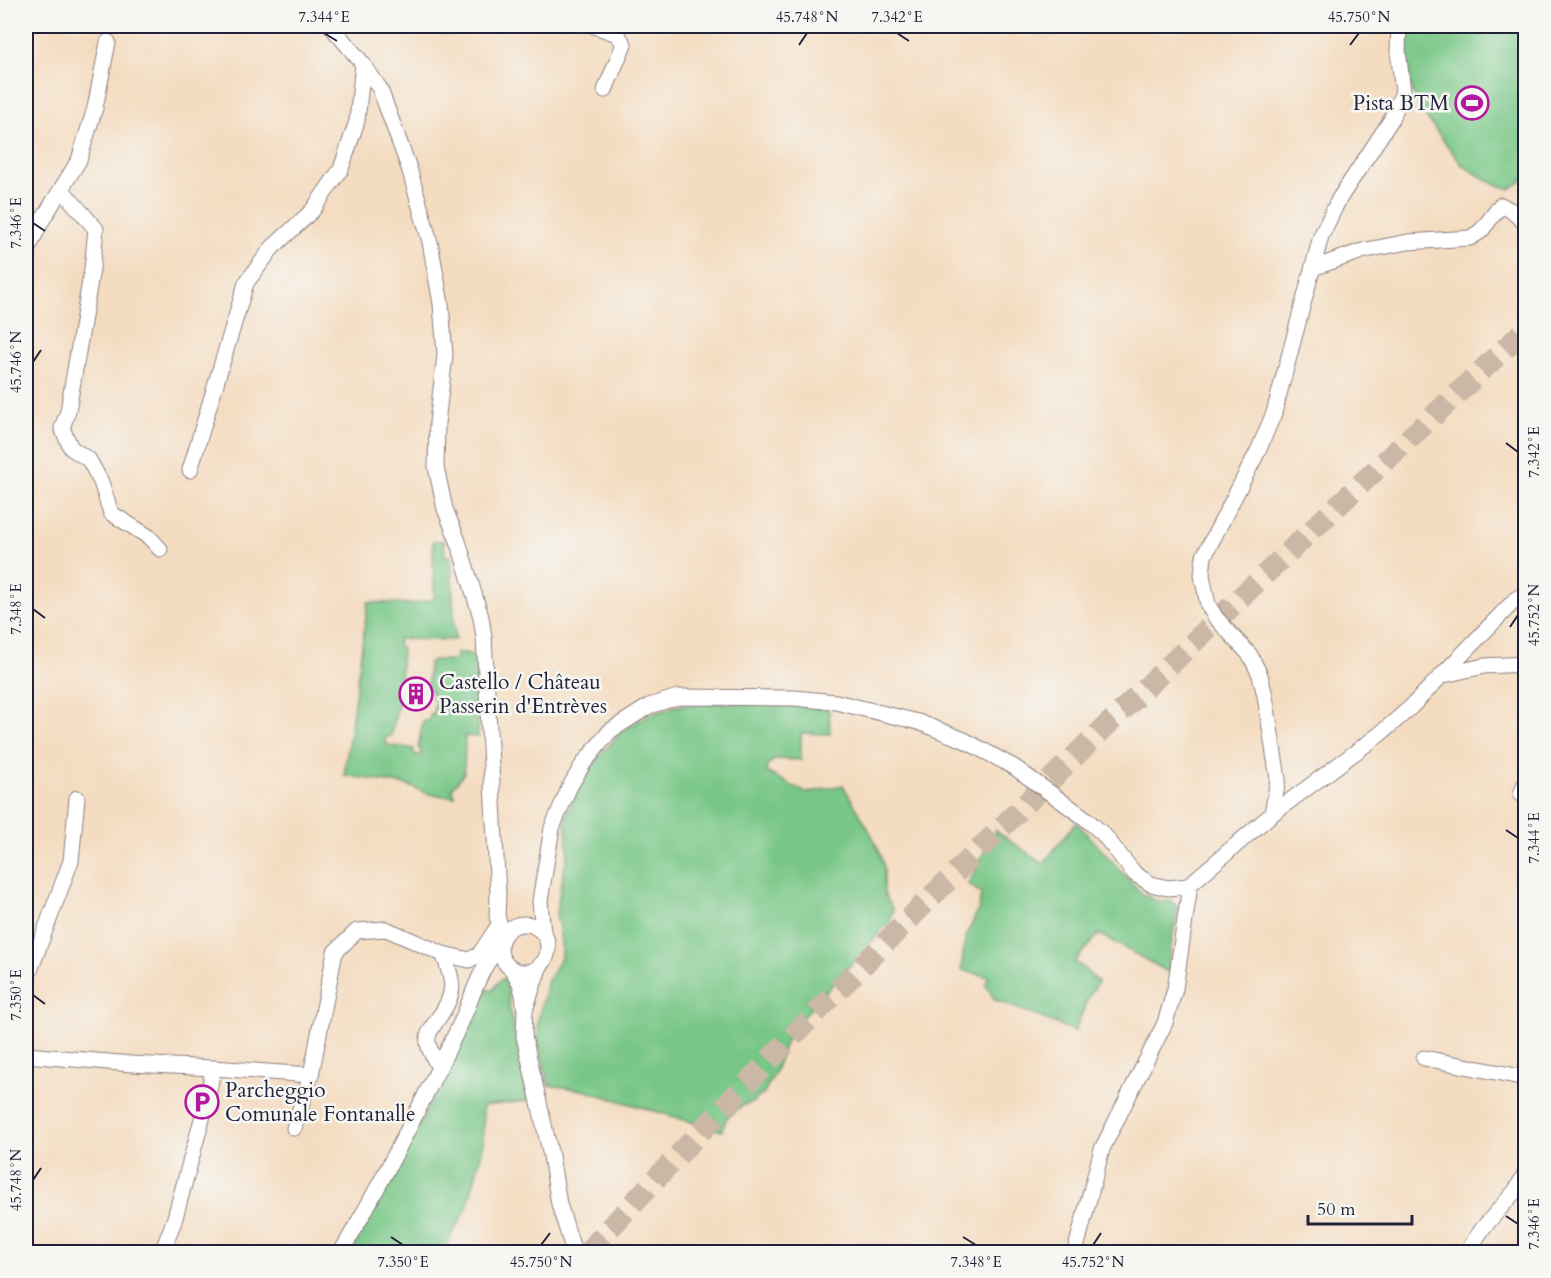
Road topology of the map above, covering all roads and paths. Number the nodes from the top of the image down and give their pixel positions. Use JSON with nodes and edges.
{"nodes":[{"id":1,"x":331,"y":26,"type":"edge"},
{"id":2,"x":594,"y":26,"type":"edge"},
{"id":3,"x":1399,"y":26,"type":"edge"},
{"id":4,"x":108,"y":42,"type":"dead end"},
{"id":5,"x":363,"y":64,"type":"junction"},
{"id":6,"x":605,"y":90,"type":"dead end"},
{"id":7,"x":62,"y":190,"type":"junction"},
{"id":8,"x":1526,"y":224,"type":"edge"},
{"id":9,"x":26,"y":253,"type":"edge"},
{"id":10,"x":1313,"y":268,"type":"junction"},
{"id":11,"x":190,"y":470,"type":"dead end"},
{"id":12,"x":160,"y":549,"type":"dead end"},
{"id":13,"x":1526,"y":593,"type":"edge"},
{"id":14,"x":1526,"y":664,"type":"edge"},
{"id":15,"x":1444,"y":675,"type":"junction"},
{"id":16,"x":77,"y":798,"type":"dead end"},
{"id":17,"x":1272,"y":814,"type":"junction"},
{"id":18,"x":1188,"y":886,"type":"junction"},
{"id":19,"x":498,"y":894,"type":"junction"},
{"id":20,"x":540,"y":901,"type":"junction"},
{"id":21,"x":522,"y":924,"type":"junction"},
{"id":22,"x":543,"y":933,"type":"junction"},
{"id":23,"x":501,"y":936,"type":"junction"},
{"id":24,"x":442,"y":954,"type":"junction"},
{"id":25,"x":540,"y":965,"type":"junction"},
{"id":26,"x":510,"y":967,"type":"junction"},
{"id":27,"x":26,"y":981,"type":"edge"},
{"id":28,"x":478,"y":984,"type":"junction"},
{"id":29,"x":525,"y":1010,"type":"junction"},
{"id":30,"x":26,"y":1055,"type":"edge"},
{"id":31,"x":1424,"y":1058,"type":"dead end"},
{"id":32,"x":213,"y":1068,"type":"junction"},
{"id":33,"x":439,"y":1068,"type":"junction"},
{"id":34,"x":311,"y":1075,"type":"junction"},
{"id":35,"x":1526,"y":1078,"type":"edge"},
{"id":36,"x":294,"y":1128,"type":"dead end"},
{"id":37,"x":1526,"y":1172,"type":"edge"},
{"id":38,"x":162,"y":1252,"type":"edge"},
{"id":39,"x":341,"y":1252,"type":"edge"},
{"id":40,"x":574,"y":1252,"type":"edge"},
{"id":41,"x":1075,"y":1252,"type":"edge"},
{"id":42,"x":1467,"y":1252,"type":"edge"}],
"edges":[{"from":1,"to":5,"type":"street"},
{"from":2,"to":6,"type":"street"},
{"from":3,"to":10,"type":"street"},
{"from":4,"to":7,"type":"street"},
{"from":5,"to":11,"type":"street"},
{"from":5,"to":19,"type":"street"},
{"from":7,"to":9,"type":"street"},
{"from":7,"to":12,"type":"street"},
{"from":8,"to":10,"type":"street"},
{"from":10,"to":17,"type":"street"},
{"from":13,"to":15,"type":"street"},
{"from":14,"to":15,"type":"street"},
{"from":15,"to":17,"type":"street"},
{"from":16,"to":27,"type":"street"},
{"from":17,"to":18,"type":"street"},
{"from":18,"to":20,"type":"street"},
{"from":18,"to":41,"type":"street"},
{"from":19,"to":21,"type":"street"},
{"from":19,"to":23,"type":"street"},
{"from":20,"to":21,"type":"street"},
{"from":20,"to":22,"type":"street"},
{"from":21,"to":22,"type":"street"},
{"from":21,"to":23,"type":"street"},
{"from":22,"to":25,"type":"street"},
{"from":23,"to":24,"type":"street"},
{"from":23,"to":26,"type":"street"},
{"from":23,"to":28,"type":"street"},
{"from":24,"to":33,"type":"street"},
{"from":24,"to":34,"type":"street"},
{"from":25,"to":26,"type":"street"},
{"from":25,"to":29,"type":"street"},
{"from":26,"to":28,"type":"street"},
{"from":26,"to":29,"type":"street"},
{"from":28,"to":33,"type":"street"},
{"from":29,"to":40,"type":"street"},
{"from":30,"to":32,"type":"street"},
{"from":31,"to":35,"type":"street"},
{"from":32,"to":34,"type":"street"},
{"from":32,"to":38,"type":"street"},
{"from":33,"to":39,"type":"street"},
{"from":34,"to":36,"type":"street"},
{"from":37,"to":42,"type":"street"}]}
